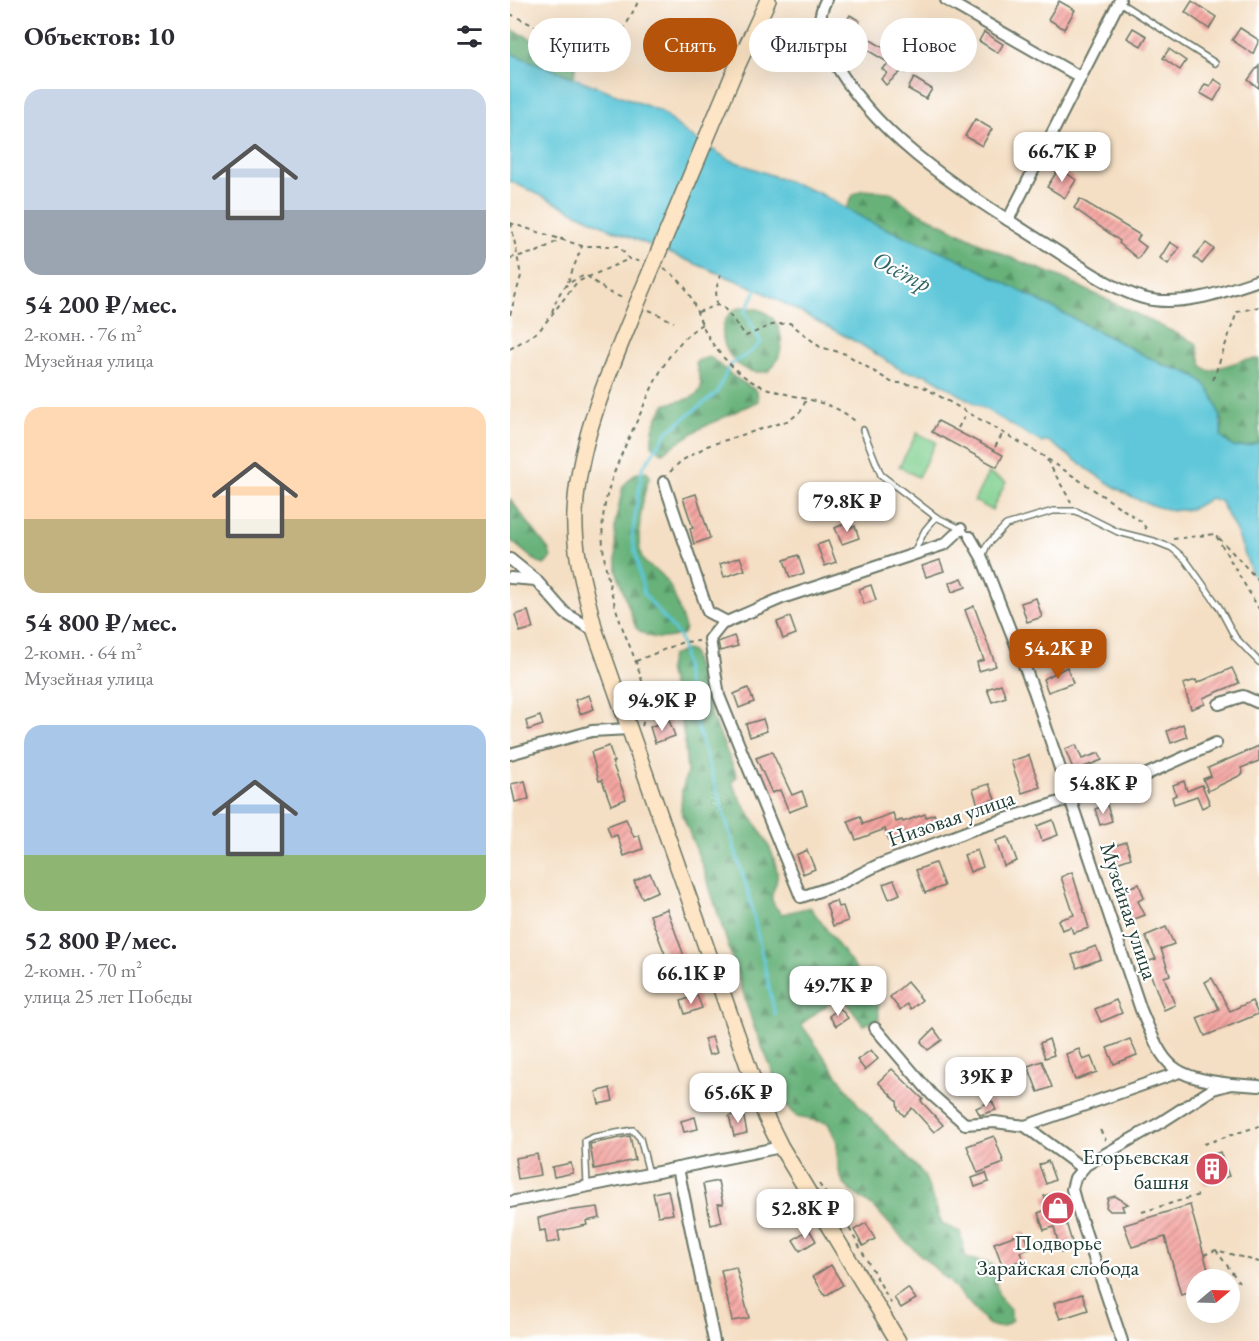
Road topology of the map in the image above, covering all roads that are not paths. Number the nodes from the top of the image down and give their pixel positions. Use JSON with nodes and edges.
{"nodes":[{"id":1,"x":768,"y":0,"type":"edge"},
{"id":2,"x":826,"y":0,"type":"edge"},
{"id":3,"x":946,"y":0,"type":"edge"},
{"id":4,"x":1119,"y":1,"type":"edge"},
{"id":5,"x":1215,"y":63,"type":"dead end"},
{"id":6,"x":1080,"y":77,"type":"junction"},
{"id":7,"x":1008,"y":220,"type":"junction"},
{"id":8,"x":1259,"y":280,"type":"edge"},
{"id":9,"x":863,"y":430,"type":"road end"},
{"id":10,"x":666,"y":478,"type":"road end"},
{"id":11,"x":936,"y":518,"type":"junction"},
{"id":12,"x":966,"y":533,"type":"junction"},
{"id":13,"x":913,"y":554,"type":"junction"},
{"id":14,"x":982,"y":558,"type":"junction"},
{"id":15,"x":510,"y":559,"type":"edge"},
{"id":16,"x":510,"y":578,"type":"edge"},
{"id":17,"x":536,"y":580,"type":"junction"},
{"id":18,"x":725,"y":623,"type":"junction"},
{"id":19,"x":595,"y":631,"type":"junction"},
{"id":20,"x":1259,"y":662,"type":"edge"},
{"id":21,"x":1259,"y":703,"type":"edge"},
{"id":22,"x":1219,"y":704,"type":"dead end"},
{"id":23,"x":631,"y":734,"type":"junction"},
{"id":24,"x":1216,"y":743,"type":"dead end"},
{"id":25,"x":510,"y":754,"type":"edge"},
{"id":26,"x":1072,"y":799,"type":"junction"},
{"id":27,"x":875,"y":1028,"type":"dead end"},
{"id":28,"x":1177,"y":1073,"type":"junction"},
{"id":29,"x":1231,"y":1084,"type":"junction"},
{"id":30,"x":1259,"y":1086,"type":"edge"},
{"id":31,"x":1025,"y":1126,"type":"junction"},
{"id":32,"x":781,"y":1147,"type":"junction"},
{"id":33,"x":678,"y":1168,"type":"junction"},
{"id":34,"x":1082,"y":1168,"type":"junction"},
{"id":35,"x":649,"y":1173,"type":"junction"},
{"id":36,"x":587,"y":1185,"type":"junction"},
{"id":37,"x":510,"y":1202,"type":"edge"},
{"id":38,"x":714,"y":1341,"type":"edge"},
{"id":39,"x":898,"y":1341,"type":"edge"},
{"id":40,"x":1122,"y":1341,"type":"edge"}],
"edges":[{"from":1,"to":19,"type":"main road","bridge":true},
{"from":2,"to":7,"type":"street"},
{"from":3,"to":6,"type":"street"},
{"from":4,"to":5,"type":"lane"},
{"from":4,"to":6,"type":"street"},
{"from":6,"to":7,"type":"street"},
{"from":7,"to":8,"type":"street"},
{"from":9,"to":11,"type":"lane"},
{"from":10,"to":18,"type":"street"},
{"from":11,"to":12,"type":"lane"},
{"from":11,"to":13,"type":"lane"},
{"from":12,"to":13,"type":"street"},
{"from":12,"to":14,"type":"street","name":"Музейная улица"},
{"from":13,"to":18,"type":"street"},
{"from":14,"to":20,"type":"lane"},
{"from":14,"to":26,"type":"street","name":"Музейная улица"},
{"from":15,"to":17,"type":"street"},
{"from":16,"to":17,"type":"street"},
{"from":17,"to":19,"type":"street"},
{"from":18,"to":26,"type":"street","name":"Низовая улица"},
{"from":19,"to":23,"type":"main road"},
{"from":21,"to":22,"type":"street"},
{"from":23,"to":25,"type":"street"},
{"from":23,"to":32,"type":"main road"},
{"from":24,"to":26,"type":"street","name":"Низовая улица"},
{"from":26,"to":28,"type":"street","name":"Музейная улица"},
{"from":27,"to":31,"type":"street"},
{"from":28,"to":29,"type":"street"},
{"from":28,"to":31,"type":"street"},
{"from":29,"to":30,"type":"street"},
{"from":29,"to":34,"type":"street"},
{"from":31,"to":34,"type":"street"},
{"from":32,"to":33,"type":"street"},
{"from":32,"to":39,"type":"main road"},
{"from":33,"to":35,"type":"street"},
{"from":33,"to":38,"type":"street"},
{"from":34,"to":40,"type":"street"},
{"from":35,"to":36,"type":"street"},
{"from":35,"to":36,"type":"lane"},
{"from":36,"to":37,"type":"street"}]}
